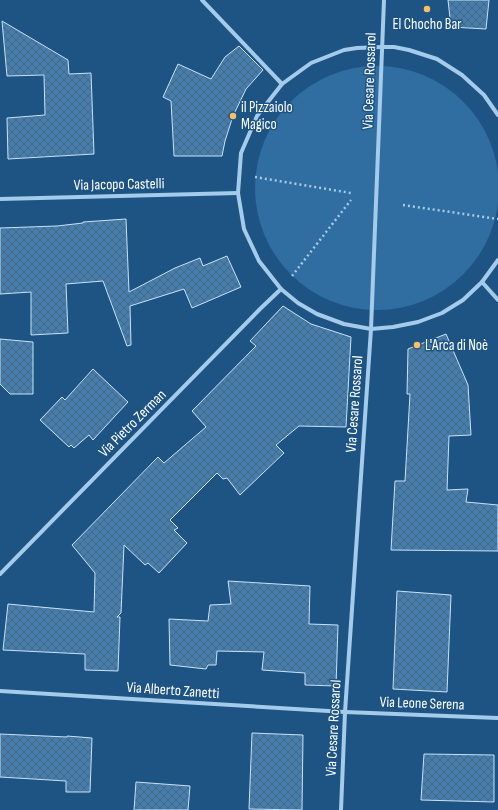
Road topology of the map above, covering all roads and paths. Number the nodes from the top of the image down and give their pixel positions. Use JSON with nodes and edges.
{"nodes":[{"id":1,"x":202,"y":0,"type":"edge"},
{"id":2,"x":384,"y":0,"type":"edge"},
{"id":3,"x":382,"y":46,"type":"junction"},
{"id":4,"x":282,"y":84,"type":"junction"},
{"id":5,"x":498,"y":115,"type":"edge"},
{"id":6,"x":240,"y":173,"type":"junction"},
{"id":7,"x":351,"y":193,"type":"dead end"},
{"id":8,"x":238,"y":194,"type":"junction"},
{"id":9,"x":0,"y":199,"type":"edge"},
{"id":10,"x":350,"y":200,"type":"dead end"},
{"id":11,"x":403,"y":205,"type":"dead end"},
{"id":12,"x":498,"y":219,"type":"edge"},
{"id":13,"x":498,"y":260,"type":"edge"},
{"id":14,"x":482,"y":282,"type":"junction"},
{"id":15,"x":281,"y":289,"type":"junction"},
{"id":16,"x":498,"y":300,"type":"edge"},
{"id":17,"x":371,"y":329,"type":"junction"},
{"id":18,"x":0,"y":574,"type":"edge"},
{"id":19,"x":0,"y":691,"type":"edge"},
{"id":20,"x":345,"y":712,"type":"junction"},
{"id":21,"x":498,"y":718,"type":"edge"},
{"id":22,"x":341,"y":810,"type":"edge"}],
"edges":[{"from":1,"to":4,"type":"street"},
{"from":2,"to":3,"type":"street","name":"Via Cesare Rossarol"},
{"from":3,"to":4,"type":"street"},
{"from":3,"to":5,"type":"street"},
{"from":3,"to":17,"type":"street","name":"Via Cesare Rossarol"},
{"from":4,"to":6,"type":"street"},
{"from":6,"to":7,"type":"path"},
{"from":6,"to":8,"type":"street"},
{"from":8,"to":9,"type":"street","name":"Via Jacopo Castelli"},
{"from":8,"to":15,"type":"street"},
{"from":10,"to":15,"type":"path"},
{"from":11,"to":12,"type":"path"},
{"from":13,"to":14,"type":"street"},
{"from":14,"to":16,"type":"street"},
{"from":14,"to":17,"type":"street"},
{"from":15,"to":17,"type":"street"},
{"from":15,"to":18,"type":"street","name":"Via Pietro Zerman"},
{"from":17,"to":20,"type":"street","name":"Via Cesare Rossarol"},
{"from":19,"to":20,"type":"street","name":"Via Alberto Zanetti"},
{"from":20,"to":21,"type":"street","name":"Via Leone Serena"},
{"from":20,"to":22,"type":"street","name":"Via Cesare Rossarol"}]}
